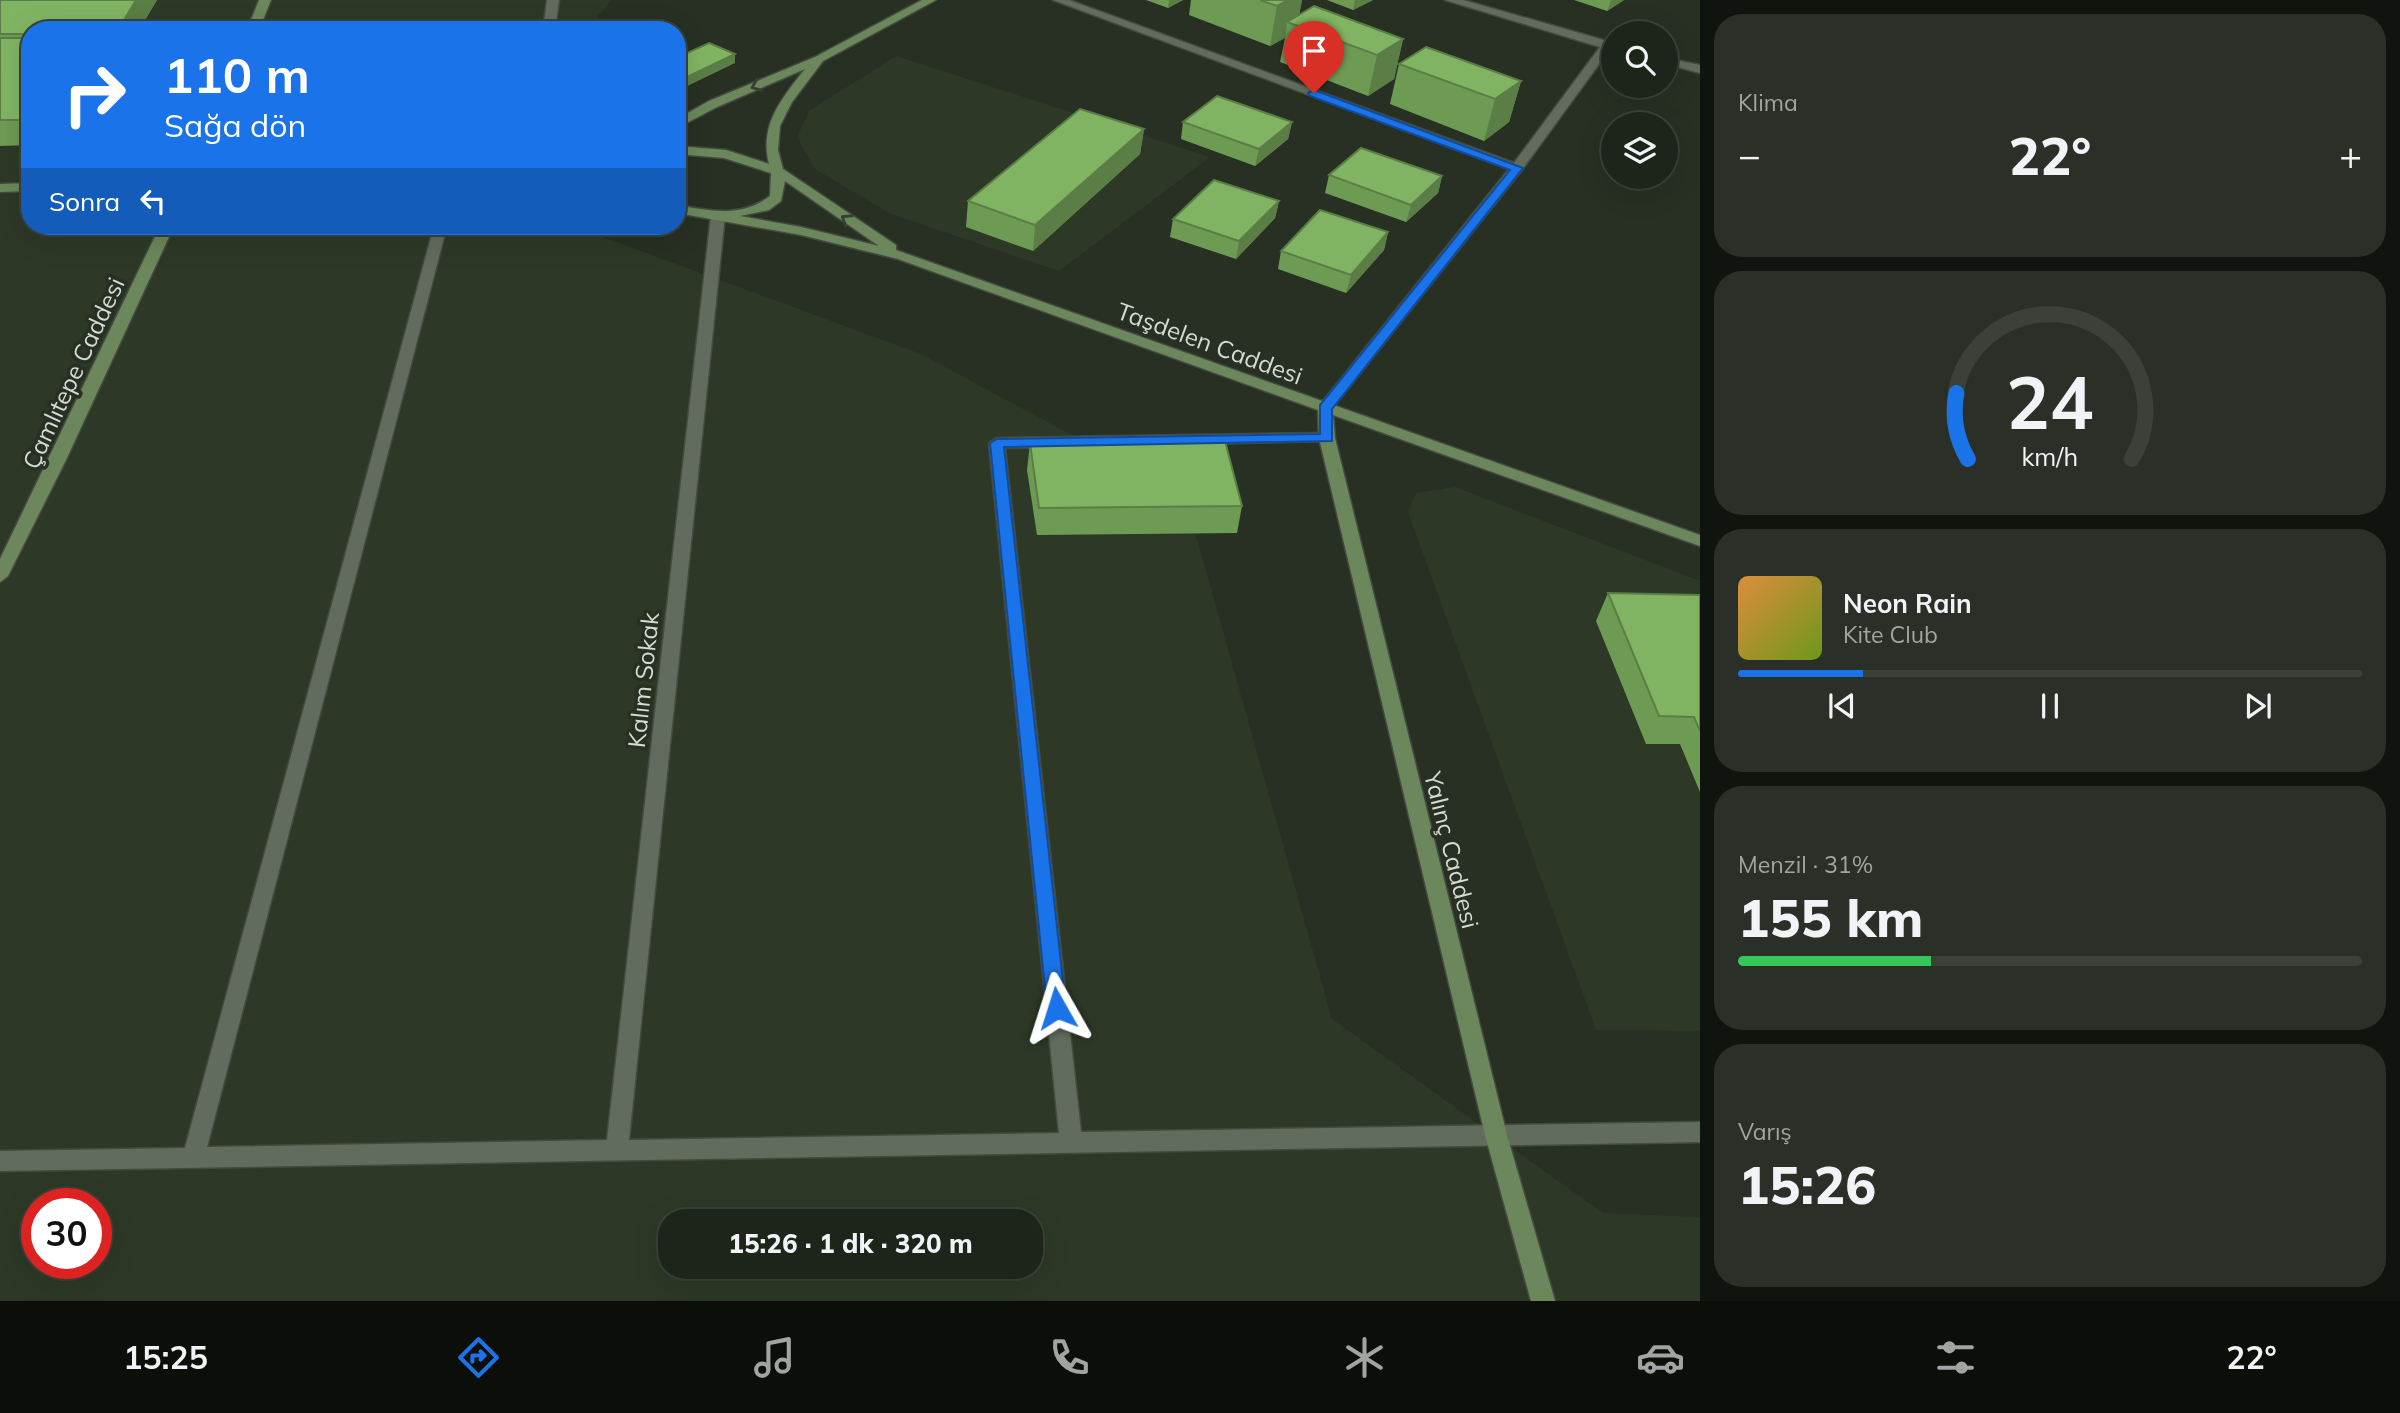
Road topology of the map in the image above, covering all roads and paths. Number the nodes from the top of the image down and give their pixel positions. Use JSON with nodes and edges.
{"nodes":[{"id":1,"x":265,"y":0,"type":"edge"},
{"id":2,"x":553,"y":0,"type":"edge"},
{"id":3,"x":930,"y":0,"type":"edge"},
{"id":4,"x":1059,"y":0,"type":"edge"},
{"id":5,"x":1451,"y":0,"type":"edge"},
{"id":6,"x":257,"y":21,"type":"edge"},
{"id":7,"x":550,"y":21,"type":"edge"},
{"id":8,"x":1601,"y":43,"type":"edge"},
{"id":9,"x":1601,"y":58,"type":"edge"},
{"id":10,"x":819,"y":59,"type":"junction"},
{"id":11,"x":1678,"y":64,"type":"edge"},
{"id":12,"x":1700,"y":69,"type":"edge"},
{"id":13,"x":686,"y":119,"type":"edge"},
{"id":14,"x":686,"y":151,"type":"edge"},
{"id":15,"x":1517,"y":168,"type":"junction"},
{"id":16,"x":780,"y":172,"type":"junction"},
{"id":17,"x":21,"y":187,"type":"edge"},
{"id":18,"x":0,"y":188,"type":"edge"},
{"id":19,"x":686,"y":210,"type":"edge"},
{"id":20,"x":718,"y":215,"type":"junction"},
{"id":21,"x":163,"y":235,"type":"edge"},
{"id":22,"x":438,"y":235,"type":"edge"},
{"id":23,"x":903,"y":256,"type":"junction"},
{"id":24,"x":1325,"y":408,"type":"junction"},
{"id":25,"x":1327,"y":438,"type":"junction"},
{"id":26,"x":1700,"y":541,"type":"edge"},
{"id":27,"x":0,"y":576,"type":"edge"},
{"id":28,"x":1700,"y":1132,"type":"edge"},
{"id":29,"x":1496,"y":1135,"type":"junction"},
{"id":30,"x":1071,"y":1143,"type":"junction"},
{"id":31,"x":617,"y":1151,"type":"junction"},
{"id":32,"x":193,"y":1158,"type":"junction"},
{"id":33,"x":0,"y":1161,"type":"edge"},
{"id":34,"x":1543,"y":1301,"type":"edge"}],
"edges":[{"from":1,"to":6,"type":"main road"},
{"from":2,"to":7,"type":"street"},
{"from":3,"to":10,"type":"main road"},
{"from":4,"to":15,"type":"street"},
{"from":5,"to":8,"type":"street"},
{"from":9,"to":15,"type":"street"},
{"from":10,"to":13,"type":"main road","one_way":true},
{"from":10,"to":16,"type":"main road"},
{"from":11,"to":12,"type":"street"},
{"from":14,"to":16,"type":"main road"},
{"from":15,"to":24,"type":"street"},
{"from":16,"to":20,"type":"main road"},
{"from":23,"to":16,"type":"main road","one_way":true},
{"from":17,"to":18,"type":"main road"},
{"from":19,"to":20,"type":"main road"},
{"from":20,"to":23,"type":"main road"},
{"from":20,"to":31,"type":"street","name":"Kalım Sokak"},
{"from":21,"to":27,"type":"main road","name":"Çamlıtepe Caddesi"},
{"from":22,"to":32,"type":"street"},
{"from":23,"to":24,"type":"main road","name":"Taşdelen Caddesi"},
{"from":24,"to":25,"type":"main road","name":"Yalınç Caddesi"},
{"from":24,"to":26,"type":"main road","name":"Taşdelen Caddesi"},
{"from":25,"to":29,"type":"main road","name":"Yalınç Caddesi"},
{"from":25,"to":30,"type":"street"},
{"from":28,"to":29,"type":"street"},
{"from":29,"to":30,"type":"street"},
{"from":29,"to":34,"type":"main road","name":"Yalınç Caddesi"},
{"from":30,"to":31,"type":"street"},
{"from":31,"to":32,"type":"street"},
{"from":32,"to":33,"type":"street"}]}
